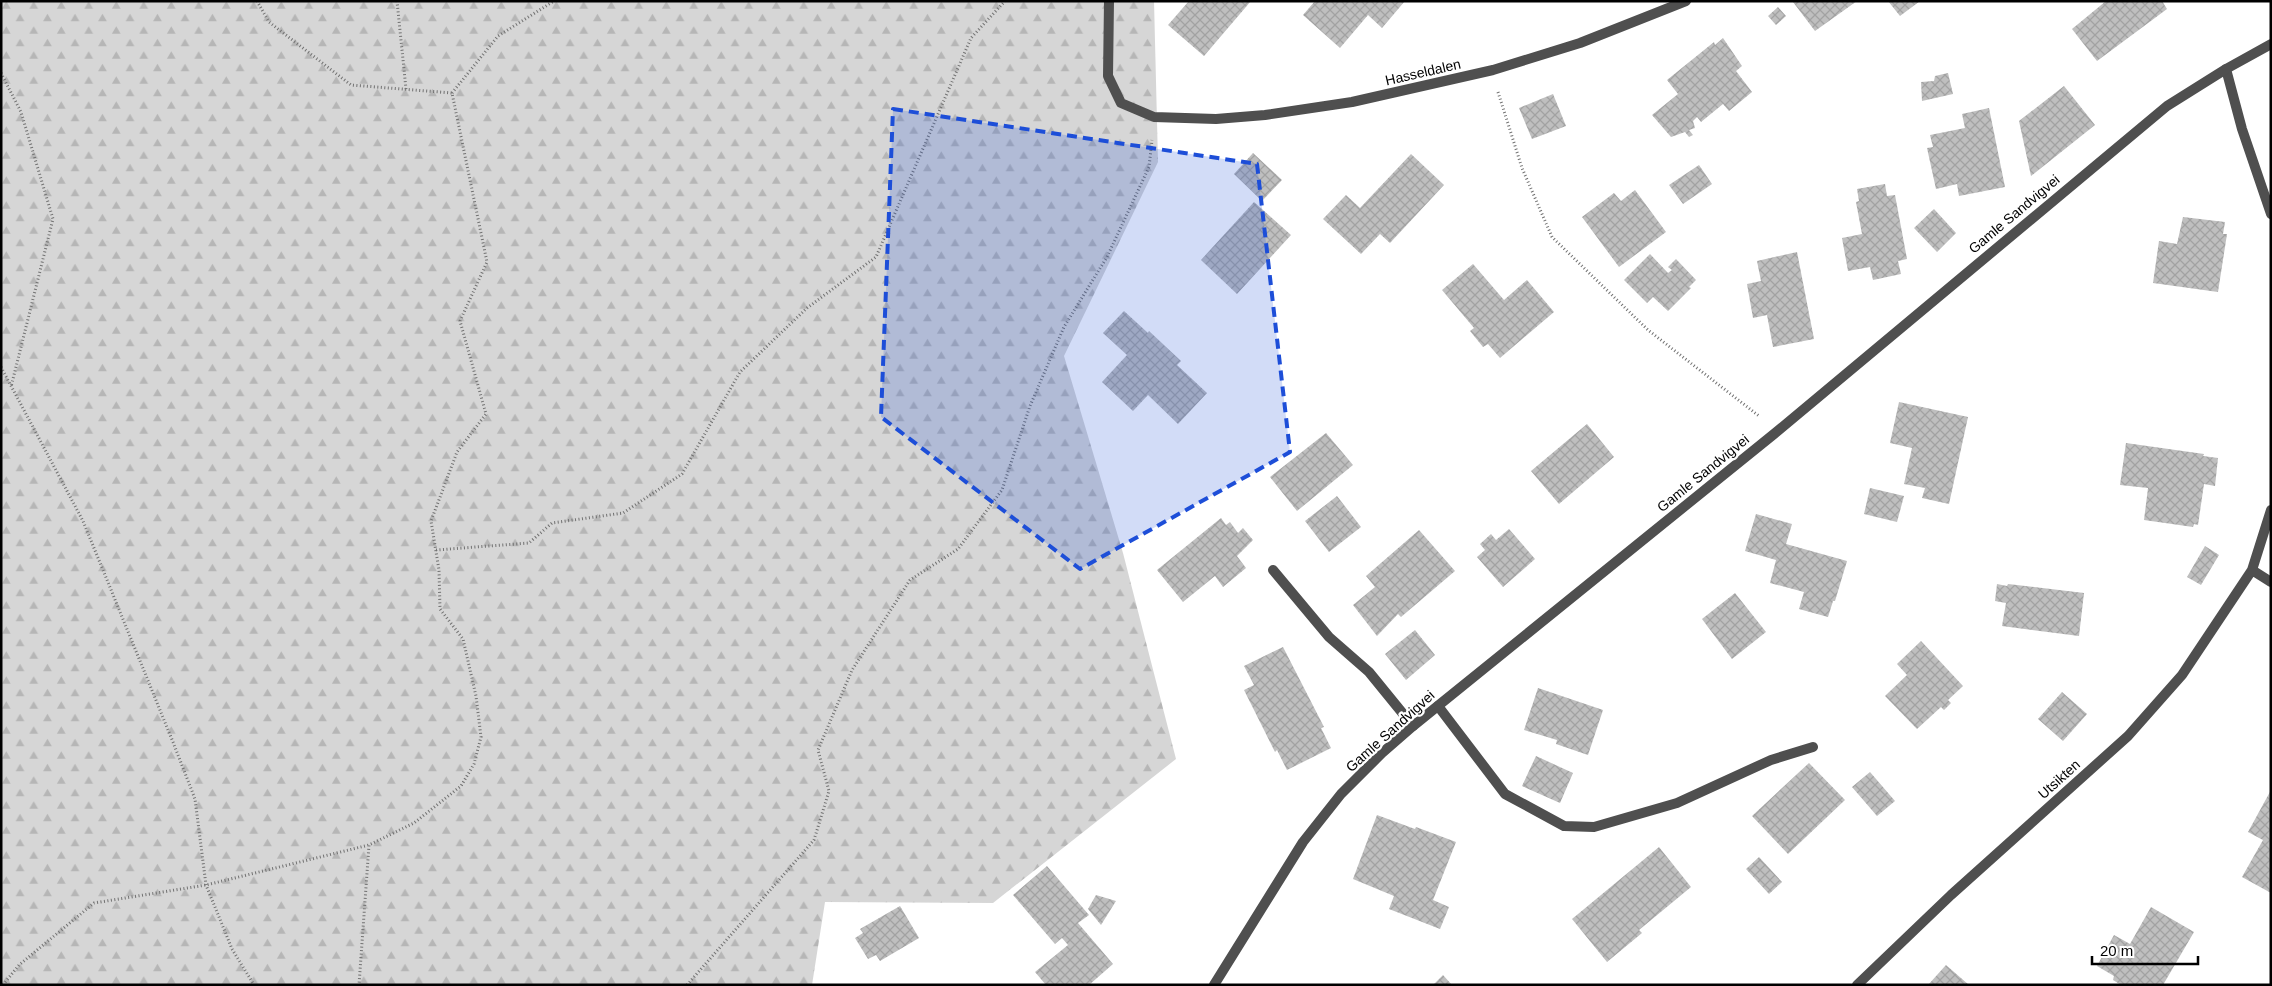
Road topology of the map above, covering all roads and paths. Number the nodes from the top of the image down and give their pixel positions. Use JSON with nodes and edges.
{"nodes":[{"id":1,"x":257,"y":1,"type":"edge"},
{"id":2,"x":397,"y":1,"type":"edge"},
{"id":3,"x":554,"y":1,"type":"edge"},
{"id":4,"x":1005,"y":1,"type":"edge"},
{"id":5,"x":1110,"y":1,"type":"edge"},
{"id":6,"x":1686,"y":1,"type":"edge"},
{"id":7,"x":2271,"y":44,"type":"edge"},
{"id":8,"x":2226,"y":69,"type":"junction"},
{"id":9,"x":1493,"y":70,"type":"junction"},
{"id":10,"x":1,"y":73,"type":"edge"},
{"id":11,"x":406,"y":89,"type":"junction"},
{"id":12,"x":452,"y":93,"type":"junction"},
{"id":13,"x":1154,"y":117,"type":"junction"},
{"id":14,"x":2271,"y":214,"type":"edge"},
{"id":15,"x":1,"y":366,"type":"edge"},
{"id":16,"x":11,"y":388,"type":"junction"},
{"id":17,"x":1774,"y":434,"type":"junction"},
{"id":18,"x":2271,"y":510,"type":"edge"},
{"id":19,"x":436,"y":550,"type":"junction"},
{"id":20,"x":1273,"y":570,"type":"dead end"},
{"id":21,"x":2252,"y":570,"type":"junction"},
{"id":22,"x":2271,"y":582,"type":"edge"},
{"id":23,"x":1438,"y":706,"type":"junction"},
{"id":24,"x":1413,"y":726,"type":"junction"},
{"id":25,"x":1813,"y":747,"type":"dead end"},
{"id":26,"x":369,"y":845,"type":"junction"},
{"id":27,"x":206,"y":884,"type":"junction"},
{"id":28,"x":3,"y":985,"type":"edge"},
{"id":29,"x":254,"y":985,"type":"edge"},
{"id":30,"x":359,"y":985,"type":"edge"},
{"id":31,"x":687,"y":985,"type":"edge"},
{"id":32,"x":1214,"y":985,"type":"edge"},
{"id":33,"x":1857,"y":985,"type":"edge"}],
"edges":[{"from":1,"to":11,"type":"path"},
{"from":2,"to":11,"type":"path"},
{"from":3,"to":12,"type":"path"},
{"from":4,"to":19,"type":"path"},
{"from":5,"to":13,"type":"street"},
{"from":6,"to":9,"type":"street","name":"Hasseldalen"},
{"from":7,"to":8,"type":"street","name":"Gamle Sandvigvei"},
{"from":8,"to":14,"type":"street"},
{"from":8,"to":17,"type":"street","name":"Gamle Sandvigvei"},
{"from":9,"to":13,"type":"street","name":"Hasseldalen"},
{"from":9,"to":17,"type":"path"},
{"from":10,"to":16,"type":"path"},
{"from":11,"to":12,"type":"path"},
{"from":12,"to":19,"type":"path"},
{"from":13,"to":31,"type":"path"},
{"from":15,"to":16,"type":"path"},
{"from":16,"to":27,"type":"path"},
{"from":17,"to":23,"type":"street","name":"Gamle Sandvigvei"},
{"from":18,"to":21,"type":"street","name":"Utsikten"},
{"from":19,"to":26,"type":"path"},
{"from":20,"to":24,"type":"street"},
{"from":21,"to":22,"type":"street"},
{"from":21,"to":33,"type":"street","name":"Utsikten"},
{"from":23,"to":24,"type":"street","name":"Gamle Sandvigvei"},
{"from":23,"to":25,"type":"street"},
{"from":24,"to":32,"type":"street","name":"Gamle Sandvigvei"},
{"from":26,"to":27,"type":"path"},
{"from":26,"to":30,"type":"path"},
{"from":27,"to":28,"type":"path"},
{"from":27,"to":29,"type":"path"}]}
